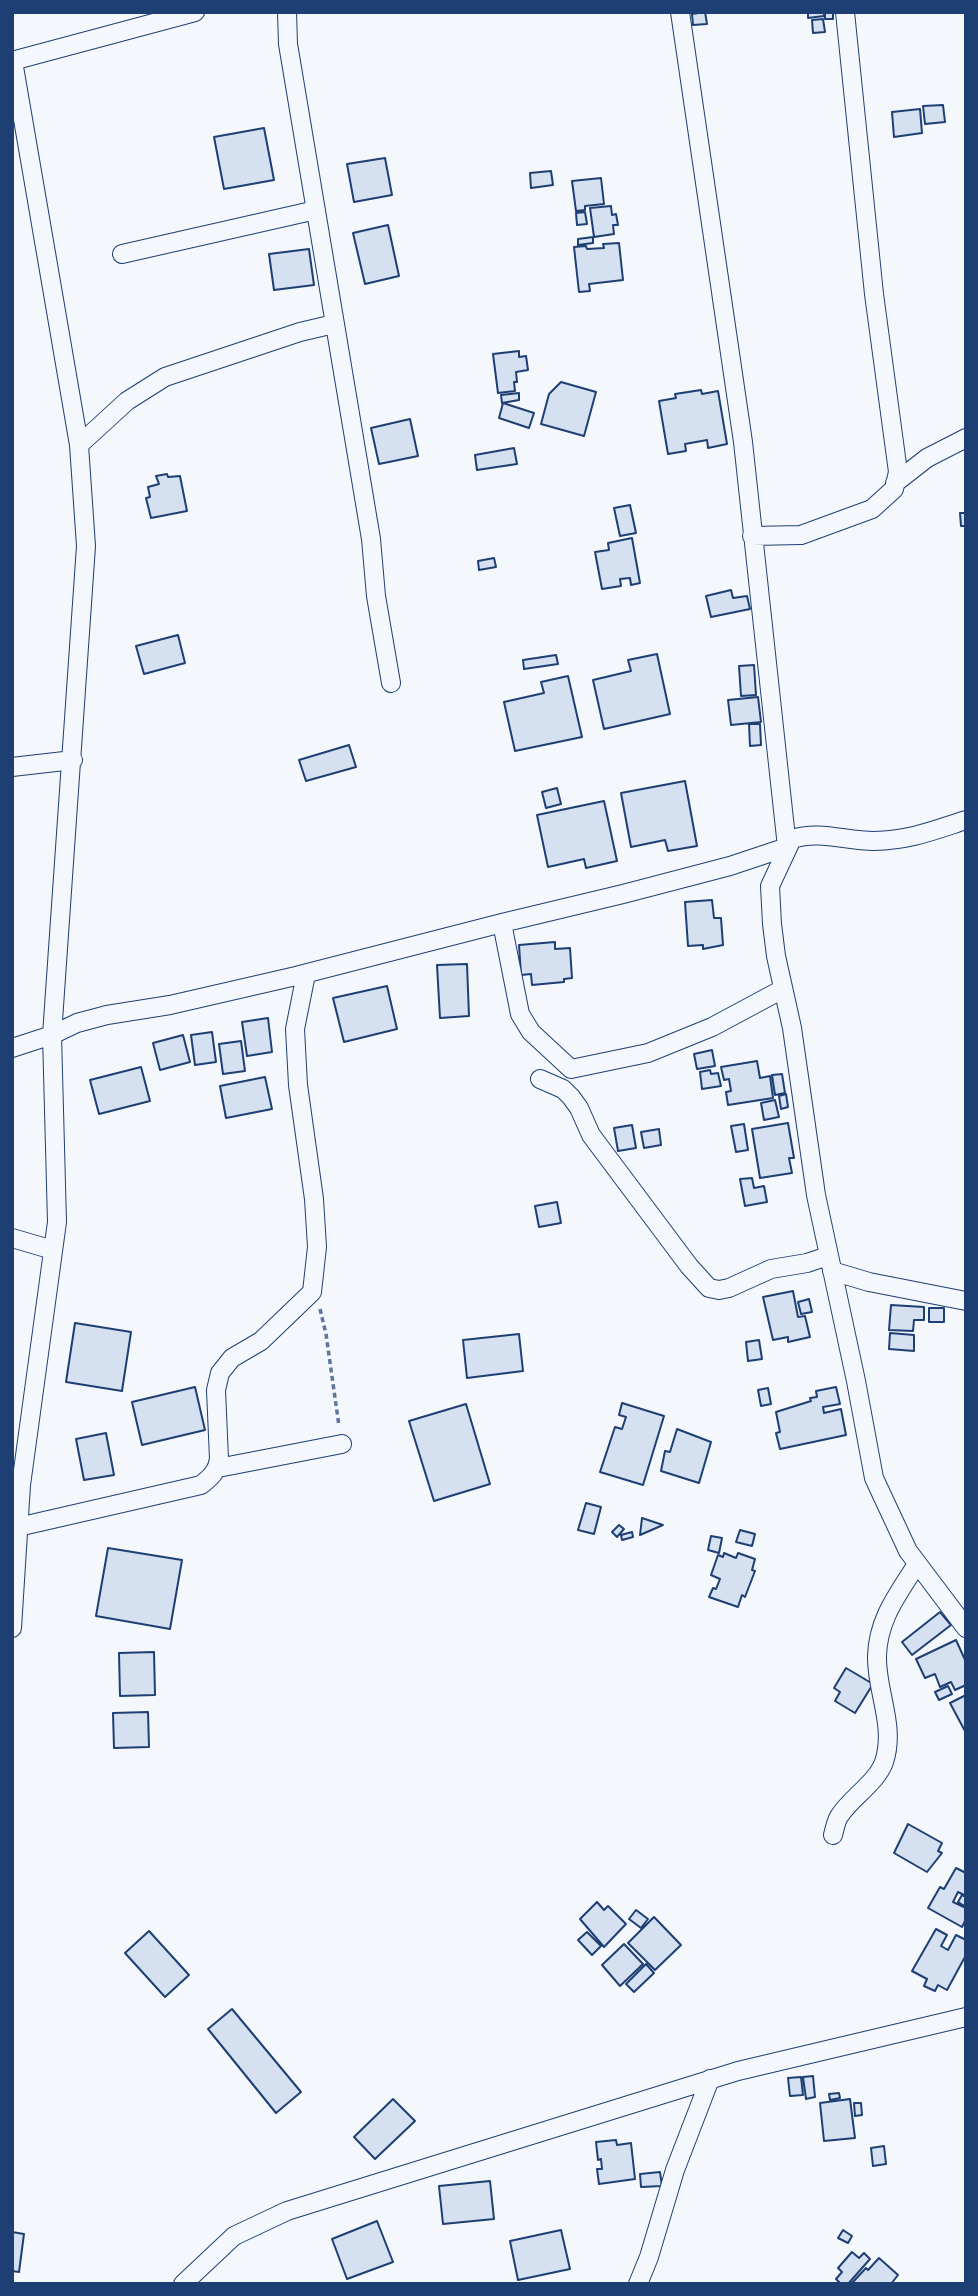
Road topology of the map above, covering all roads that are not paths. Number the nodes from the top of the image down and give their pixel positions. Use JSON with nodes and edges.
{"nodes":[{"id":1,"x":195,"y":12,"type":"edge"},
{"id":2,"x":286,"y":12,"type":"edge"},
{"id":3,"x":680,"y":12,"type":"edge"},
{"id":4,"x":845,"y":12,"type":"edge"},
{"id":5,"x":13,"y":61,"type":"edge"},
{"id":6,"x":316,"y":210,"type":"junction"},
{"id":7,"x":122,"y":254,"type":"dead end"},
{"id":8,"x":334,"y":324,"type":"junction"},
{"id":9,"x":966,"y":438,"type":"edge"},
{"id":10,"x":79,"y":445,"type":"junction"},
{"id":11,"x":895,"y":483,"type":"junction"},
{"id":12,"x":752,"y":536,"type":"junction"},
{"id":13,"x":391,"y":683,"type":"dead end"},
{"id":14,"x":73,"y":760,"type":"junction"},
{"id":15,"x":12,"y":767,"type":"edge"},
{"id":16,"x":966,"y":820,"type":"edge"},
{"id":17,"x":787,"y":847,"type":"junction"},
{"id":18,"x":502,"y":923,"type":"junction"},
{"id":19,"x":306,"y":974,"type":"junction"},
{"id":20,"x":783,"y":989,"type":"junction"},
{"id":21,"x":52,"y":1035,"type":"junction"},
{"id":22,"x":12,"y":1048,"type":"edge"},
{"id":23,"x":540,"y":1079,"type":"dead end"},
{"id":24,"x":12,"y":1238,"type":"edge"},
{"id":25,"x":53,"y":1250,"type":"junction"},
{"id":26,"x":830,"y":1263,"type":"junction"},
{"id":27,"x":966,"y":1301,"type":"edge"},
{"id":28,"x":342,"y":1444,"type":"road end"},
{"id":29,"x":218,"y":1468,"type":"junction"},
{"id":30,"x":18,"y":1527,"type":"junction"},
{"id":31,"x":917,"y":1564,"type":"junction"},
{"id":32,"x":12,"y":1628,"type":"edge"},
{"id":33,"x":966,"y":1628,"type":"edge"},
{"id":34,"x":833,"y":1835,"type":"dead end"},
{"id":35,"x":966,"y":2017,"type":"edge"},
{"id":36,"x":710,"y":2079,"type":"junction"},
{"id":37,"x":183,"y":2284,"type":"edge"},
{"id":38,"x":638,"y":2284,"type":"edge"}],
"edges":[{"from":1,"to":5,"type":"street"},
{"from":2,"to":6,"type":"street"},
{"from":3,"to":12,"type":"street"},
{"from":4,"to":11,"type":"street"},
{"from":5,"to":10,"type":"street"},
{"from":6,"to":7,"type":"street"},
{"from":6,"to":8,"type":"street"},
{"from":8,"to":10,"type":"street"},
{"from":8,"to":13,"type":"street"},
{"from":9,"to":11,"type":"street"},
{"from":10,"to":14,"type":"street"},
{"from":11,"to":12,"type":"street"},
{"from":12,"to":17,"type":"street"},
{"from":14,"to":15,"type":"street"},
{"from":14,"to":21,"type":"street"},
{"from":16,"to":17,"type":"street"},
{"from":17,"to":18,"type":"street"},
{"from":17,"to":20,"type":"street"},
{"from":18,"to":19,"type":"street"},
{"from":18,"to":20,"type":"street"},
{"from":19,"to":21,"type":"street"},
{"from":19,"to":29,"type":"street"},
{"from":20,"to":26,"type":"street"},
{"from":21,"to":22,"type":"street"},
{"from":21,"to":25,"type":"street"},
{"from":23,"to":26,"type":"street"},
{"from":24,"to":25,"type":"street"},
{"from":25,"to":30,"type":"street"},
{"from":26,"to":27,"type":"street"},
{"from":26,"to":31,"type":"street"},
{"from":28,"to":29,"type":"street"},
{"from":29,"to":30,"type":"street"},
{"from":30,"to":32,"type":"street"},
{"from":31,"to":33,"type":"street"},
{"from":31,"to":34,"type":"street"},
{"from":35,"to":36,"type":"street"},
{"from":36,"to":37,"type":"street"},
{"from":36,"to":38,"type":"street"}]}
